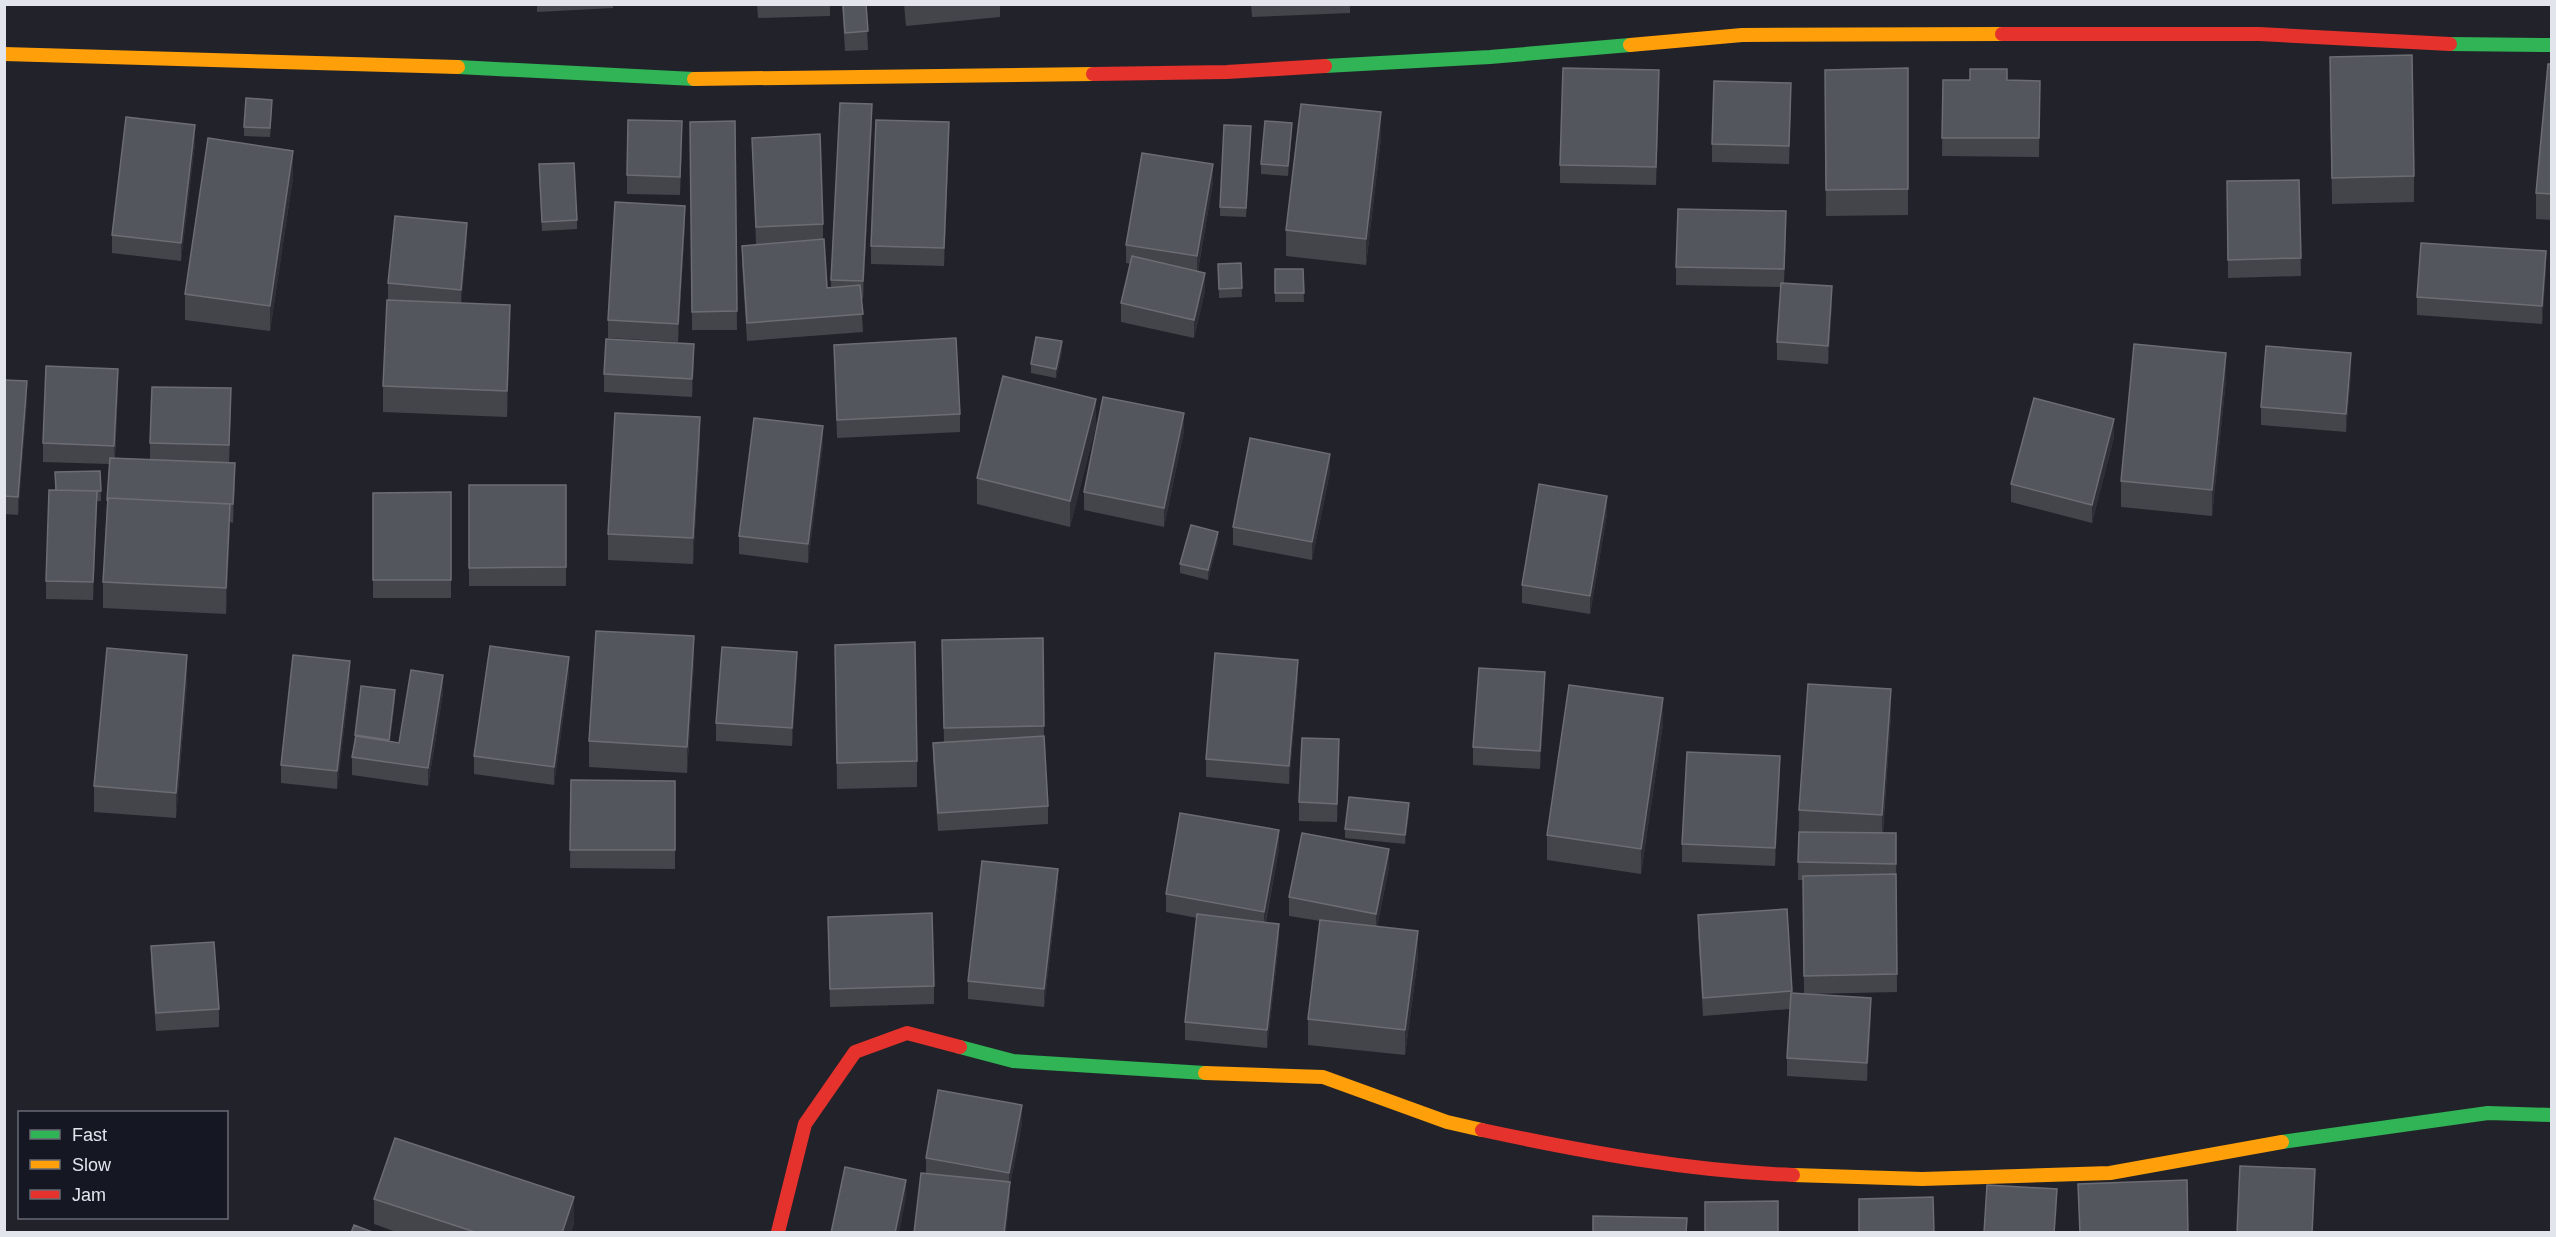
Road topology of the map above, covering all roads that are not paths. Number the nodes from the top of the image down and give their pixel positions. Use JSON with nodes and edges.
{"nodes":[{"id":1,"x":2552,"y":45,"type":"edge"},
{"id":2,"x":4,"y":54,"type":"edge"},
{"id":3,"x":2552,"y":1115,"type":"edge"},
{"id":4,"x":778,"y":1233,"type":"edge"}],
"edges":[{"from":1,"to":2,"type":"street"},
{"from":3,"to":4,"type":"street"}]}
